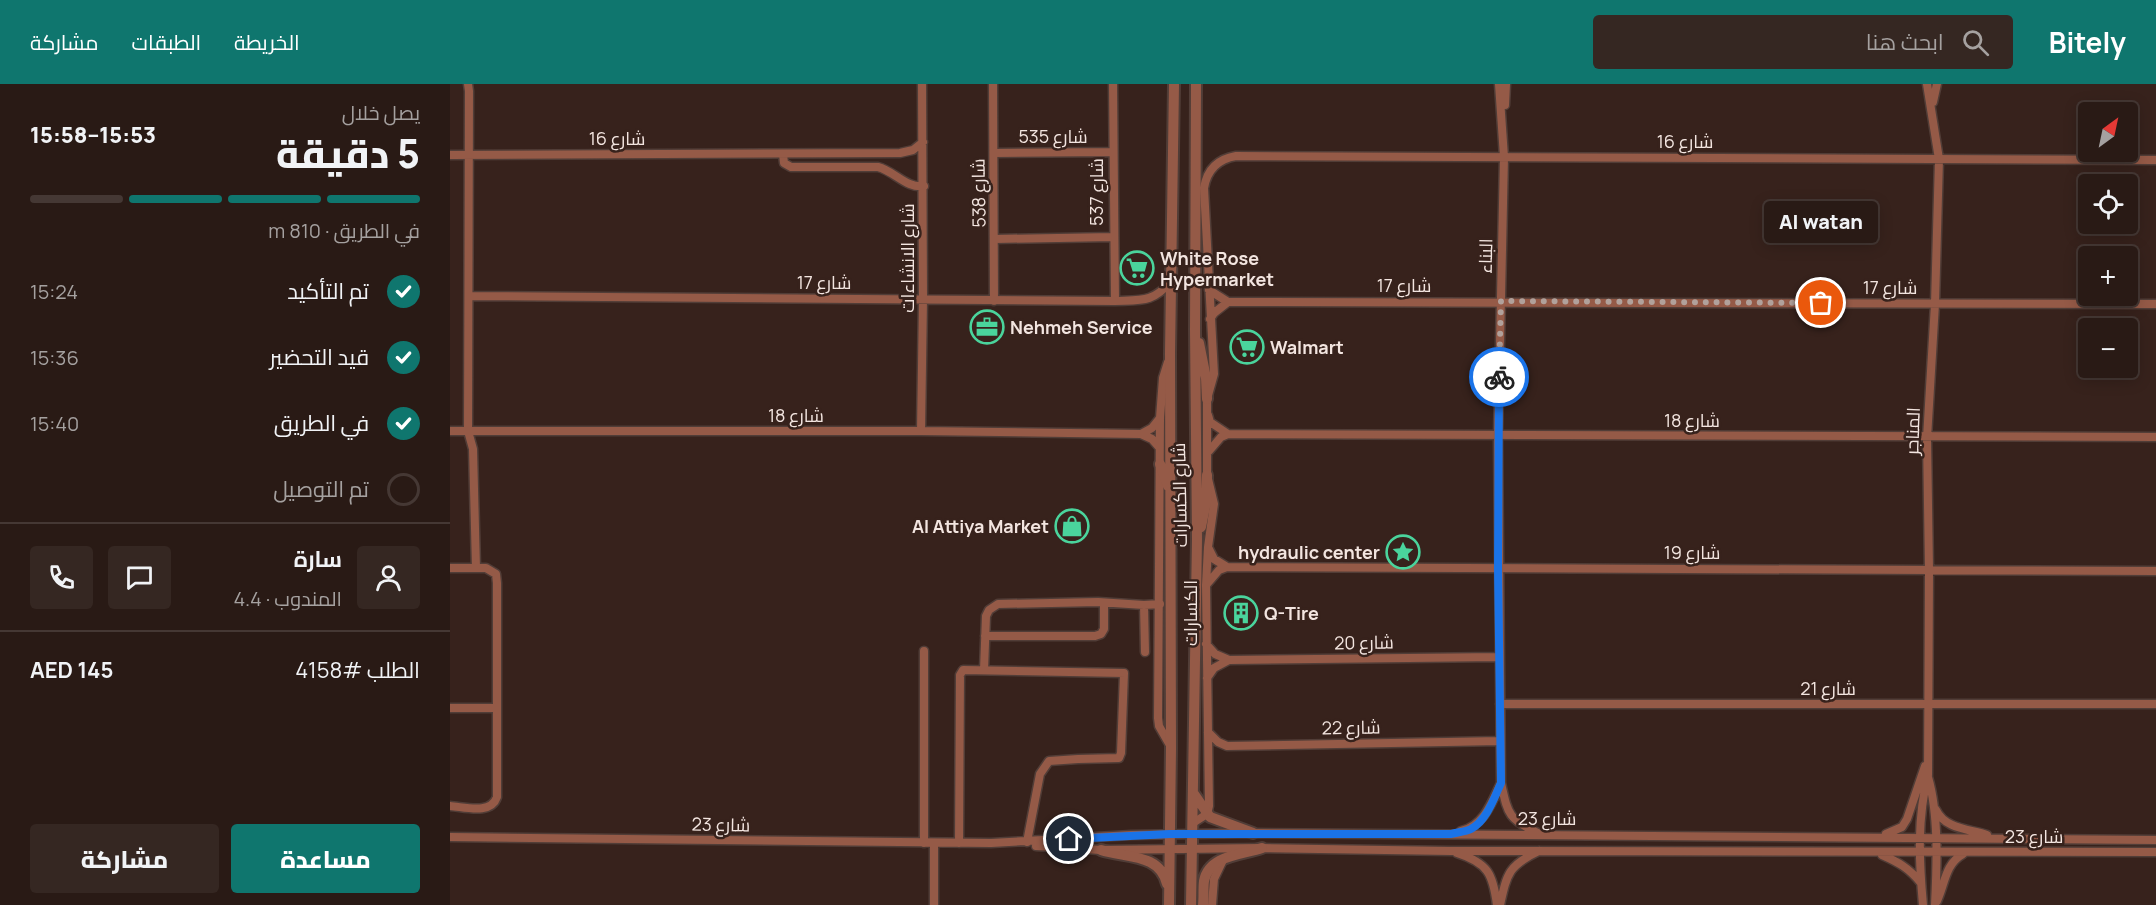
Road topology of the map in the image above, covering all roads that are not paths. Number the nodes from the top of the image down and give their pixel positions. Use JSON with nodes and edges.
{"nodes":[{"id":1,"x":922,"y":84,"type":"edge"},
{"id":2,"x":993,"y":84,"type":"edge"},
{"id":3,"x":1113,"y":84,"type":"edge"},
{"id":4,"x":1174,"y":84,"type":"edge"},
{"id":5,"x":1196,"y":84,"type":"edge"},
{"id":6,"x":1201,"y":84,"type":"edge"},
{"id":7,"x":1499,"y":84,"type":"edge"},
{"id":8,"x":1506,"y":84,"type":"edge"},
{"id":9,"x":1927,"y":84,"type":"edge"},
{"id":10,"x":1937,"y":84,"type":"edge"},
{"id":11,"x":470,"y":86,"type":"edge"},
{"id":12,"x":1197,"y":103,"type":"junction"},
{"id":13,"x":1932,"y":106,"type":"junction"},
{"id":14,"x":1503,"y":126,"type":"junction"},
{"id":15,"x":924,"y":142,"type":"junction"},
{"id":16,"x":1113,"y":152,"type":"junction"},
{"id":17,"x":994,"y":153,"type":"junction"},
{"id":18,"x":783,"y":154,"type":"junction"},
{"id":19,"x":450,"y":155,"type":"edge"},
{"id":20,"x":469,"y":155,"type":"junction"},
{"id":21,"x":1504,"y":157,"type":"junction"},
{"id":22,"x":1939,"y":159,"type":"junction"},
{"id":23,"x":2156,"y":160,"type":"edge"},
{"id":24,"x":1215,"y":165,"type":"joint"},
{"id":25,"x":924,"y":186,"type":"junction"},
{"id":26,"x":1113,"y":237,"type":"junction"},
{"id":27,"x":995,"y":239,"type":"junction"},
{"id":28,"x":1171,"y":281,"type":"junction"},
{"id":29,"x":1209,"y":290,"type":"junction"},
{"id":30,"x":469,"y":296,"type":"junction"},
{"id":31,"x":923,"y":299,"type":"junction"},
{"id":32,"x":994,"y":301,"type":"junction"},
{"id":33,"x":1115,"y":301,"type":"junction"},
{"id":34,"x":1501,"y":301,"type":"junction"},
{"id":35,"x":1228,"y":302,"type":"junction"},
{"id":36,"x":1935,"y":304,"type":"junction"},
{"id":37,"x":2156,"y":304,"type":"edge"},
{"id":38,"x":1210,"y":319,"type":"junction"},
{"id":39,"x":1195,"y":330,"type":"junction"},
{"id":40,"x":1170,"y":353,"type":"junction"},
{"id":41,"x":1207,"y":399,"type":"junction"},
{"id":42,"x":1208,"y":415,"type":"junction"},
{"id":43,"x":1160,"y":418,"type":"junction"},
{"id":44,"x":450,"y":431,"type":"edge"},
{"id":45,"x":468,"y":431,"type":"junction"},
{"id":46,"x":921,"y":431,"type":"junction"},
{"id":47,"x":1141,"y":434,"type":"junction"},
{"id":48,"x":1228,"y":434,"type":"junction"},
{"id":49,"x":1498,"y":436,"type":"junction"},
{"id":50,"x":1927,"y":438,"type":"junction"},
{"id":51,"x":2156,"y":438,"type":"edge"},
{"id":52,"x":1160,"y":447,"type":"junction"},
{"id":53,"x":1209,"y":451,"type":"junction"},
{"id":54,"x":1160,"y":464,"type":"junction"},
{"id":55,"x":1208,"y":475,"type":"junction"},
{"id":56,"x":1171,"y":493,"type":"junction"},
{"id":57,"x":1197,"y":539,"type":"junction"},
{"id":58,"x":1208,"y":547,"type":"junction"},
{"id":59,"x":1227,"y":567,"type":"junction"},
{"id":60,"x":450,"y":568,"type":"edge"},
{"id":61,"x":476,"y":568,"type":"junction"},
{"id":62,"x":1498,"y":568,"type":"junction"},
{"id":63,"x":1929,"y":570,"type":"junction"},
{"id":64,"x":2156,"y":571,"type":"edge"},
{"id":65,"x":1206,"y":585,"type":"junction"},
{"id":66,"x":1104,"y":603,"type":"junction"},
{"id":67,"x":1160,"y":604,"type":"junction"},
{"id":68,"x":1144,"y":605,"type":"junction"},
{"id":69,"x":985,"y":636,"type":"junction"},
{"id":70,"x":1206,"y":644,"type":"junction"},
{"id":71,"x":924,"y":651,"type":"dead end"},
{"id":72,"x":1145,"y":652,"type":"dead end"},
{"id":73,"x":1499,"y":657,"type":"junction"},
{"id":74,"x":1229,"y":660,"type":"junction"},
{"id":75,"x":984,"y":670,"type":"junction"},
{"id":76,"x":1206,"y":680,"type":"junction"},
{"id":77,"x":1500,"y":704,"type":"junction"},
{"id":78,"x":1928,"y":704,"type":"junction"},
{"id":79,"x":2156,"y":704,"type":"edge"},
{"id":80,"x":450,"y":708,"type":"edge"},
{"id":81,"x":497,"y":708,"type":"junction"},
{"id":82,"x":1208,"y":732,"type":"junction"},
{"id":83,"x":1500,"y":741,"type":"junction"},
{"id":84,"x":1172,"y":748,"type":"junction"},
{"id":85,"x":1928,"y":758,"type":"junction"},
{"id":86,"x":1928,"y":775,"type":"junction"},
{"id":87,"x":1501,"y":783,"type":"junction"},
{"id":88,"x":1193,"y":793,"type":"junction"},
{"id":89,"x":450,"y":806,"type":"edge"},
{"id":90,"x":1935,"y":808,"type":"junction"},
{"id":91,"x":1207,"y":814,"type":"junction"},
{"id":92,"x":1192,"y":828,"type":"junction"},
{"id":93,"x":1253,"y":832,"type":"junction"},
{"id":94,"x":1170,"y":834,"type":"junction"},
{"id":95,"x":1451,"y":834,"type":"junction"},
{"id":96,"x":1541,"y":834,"type":"junction"},
{"id":97,"x":450,"y":837,"type":"edge"},
{"id":98,"x":1880,"y":837,"type":"junction"},
{"id":99,"x":1919,"y":837,"type":"junction"},
{"id":100,"x":1935,"y":837,"type":"junction"},
{"id":101,"x":1996,"y":838,"type":"junction"},
{"id":102,"x":2156,"y":840,"type":"edge"},
{"id":103,"x":1027,"y":842,"type":"junction"},
{"id":104,"x":924,"y":843,"type":"junction"},
{"id":105,"x":934,"y":843,"type":"junction"},
{"id":106,"x":959,"y":843,"type":"junction"},
{"id":107,"x":991,"y":843,"type":"junction"},
{"id":108,"x":1191,"y":848,"type":"junction"},
{"id":109,"x":1262,"y":848,"type":"junction"},
{"id":110,"x":1170,"y":849,"type":"junction"},
{"id":111,"x":1101,"y":850,"type":"junction"},
{"id":112,"x":1541,"y":850,"type":"junction"},
{"id":113,"x":1451,"y":852,"type":"junction"},
{"id":114,"x":2156,"y":852,"type":"edge"},
{"id":115,"x":1876,"y":853,"type":"junction"},
{"id":116,"x":1919,"y":853,"type":"junction"},
{"id":117,"x":1935,"y":853,"type":"junction"},
{"id":118,"x":1964,"y":853,"type":"junction"},
{"id":119,"x":1224,"y":858,"type":"junction"},
{"id":120,"x":1921,"y":883,"type":"junction"},
{"id":121,"x":1169,"y":900,"type":"edge"},
{"id":122,"x":934,"y":905,"type":"edge"},
{"id":123,"x":1191,"y":905,"type":"edge"},
{"id":124,"x":1203,"y":905,"type":"edge"},
{"id":125,"x":1212,"y":905,"type":"edge"},
{"id":126,"x":1499,"y":905,"type":"edge"},
{"id":127,"x":1923,"y":905,"type":"edge"},
{"id":128,"x":1935,"y":905,"type":"edge"}],
"edges":[{"from":1,"to":15,"type":"street","name":"شارع الانشاءات"},
{"from":2,"to":17,"type":"street","name":"شارع 538"},
{"from":3,"to":16,"type":"street","name":"شارع 537"},
{"from":4,"to":28,"type":"street","name":"شارع الكسارات"},
{"from":5,"to":12,"type":"street","name":"شارع الكسارات"},
{"from":6,"to":12,"type":"street"},
{"from":7,"to":14,"type":"street","name":"البناء"},
{"from":8,"to":14,"type":"street","name":"البناء"},
{"from":9,"to":13,"type":"street","name":"المناجر"},
{"from":10,"to":13,"type":"street","name":"المناجر"},
{"from":11,"to":20,"type":"street"},
{"from":12,"to":39,"type":"street","name":"شارع الكسارات"},
{"from":13,"to":22,"type":"street","name":"المناجر"},
{"from":14,"to":21,"type":"street","name":"البناء"},
{"from":15,"to":18,"type":"street","name":"شارع 16"},
{"from":15,"to":25,"type":"street","name":"شارع الانشاءات"},
{"from":16,"to":17,"type":"street","name":"شارع 535"},
{"from":16,"to":26,"type":"street","name":"شارع 537"},
{"from":17,"to":27,"type":"street","name":"شارع 538"},
{"from":18,"to":20,"type":"street","name":"شارع 16"},
{"from":18,"to":25,"type":"street","name":"شارع 16"},
{"from":19,"to":20,"type":"street","name":"شارع 16"},
{"from":20,"to":30,"type":"street"},
{"from":21,"to":22,"type":"street","name":"شارع 16"},
{"from":21,"to":24,"type":"street","name":"شارع 16"},
{"from":21,"to":34,"type":"street","name":"البناء"},
{"from":22,"to":23,"type":"street","name":"شارع 16"},
{"from":22,"to":36,"type":"street","name":"المناجر"},
{"from":24,"to":29,"type":"street","name":"الكسارات"},
{"from":25,"to":31,"type":"street","name":"شارع الانشاءات"},
{"from":26,"to":27,"type":"street"},
{"from":26,"to":33,"type":"street","name":"شارع 537"},
{"from":27,"to":32,"type":"street","name":"شارع 538"},
{"from":28,"to":33,"type":"street","name":"شارع 17"},
{"from":28,"to":40,"type":"street","name":"شارع الكسارات"},
{"from":29,"to":35,"type":"street"},
{"from":29,"to":38,"type":"street","name":"الكسارات"},
{"from":30,"to":31,"type":"street","name":"شارع 17"},
{"from":30,"to":45,"type":"street"},
{"from":31,"to":32,"type":"street","name":"شارع 17"},
{"from":31,"to":46,"type":"street","name":"شارع الانشاءات"},
{"from":32,"to":33,"type":"street","name":"شارع 17"},
{"from":34,"to":35,"type":"street","name":"شارع 17"},
{"from":34,"to":36,"type":"street","name":"شارع 17"},
{"from":34,"to":49,"type":"street","name":"البناء"},
{"from":35,"to":38,"type":"street"},
{"from":36,"to":37,"type":"street","name":"شارع 17"},
{"from":36,"to":50,"type":"street","name":"المناجر"},
{"from":38,"to":41,"type":"street","name":"الكسارات"},
{"from":39,"to":41,"type":"street"},
{"from":39,"to":57,"type":"street","name":"شارع الكسارات"},
{"from":40,"to":43,"type":"street","name":"الكسارات"},
{"from":40,"to":56,"type":"street","name":"شارع الكسارات"},
{"from":41,"to":42,"type":"street","name":"الكسارات"},
{"from":42,"to":48,"type":"street"},
{"from":42,"to":53,"type":"street","name":"الكسارات"},
{"from":43,"to":47,"type":"street"},
{"from":43,"to":52,"type":"street","name":"الكسارات"},
{"from":44,"to":45,"type":"street","name":"شارع 18"},
{"from":45,"to":46,"type":"street","name":"شارع 18"},
{"from":45,"to":61,"type":"street"},
{"from":46,"to":47,"type":"street","name":"شارع 18"},
{"from":47,"to":52,"type":"street"},
{"from":48,"to":49,"type":"street","name":"شارع 18"},
{"from":48,"to":53,"type":"street"},
{"from":49,"to":50,"type":"street","name":"شارع 18"},
{"from":49,"to":62,"type":"street","name":"البناء"},
{"from":50,"to":51,"type":"street","name":"شارع 18"},
{"from":50,"to":63,"type":"street","name":"المناجر"},
{"from":52,"to":54,"type":"street","name":"الكسارات"},
{"from":53,"to":55,"type":"street","name":"الكسارات"},
{"from":54,"to":56,"type":"street"},
{"from":54,"to":67,"type":"street","name":"الكسارات"},
{"from":55,"to":57,"type":"street"},
{"from":55,"to":58,"type":"street","name":"الكسارات"},
{"from":56,"to":84,"type":"street","name":"شارع الكسارات"},
{"from":57,"to":88,"type":"street","name":"شارع الكسارات"},
{"from":58,"to":59,"type":"street"},
{"from":58,"to":65,"type":"street","name":"الكسارات"},
{"from":59,"to":62,"type":"street","name":"شارع 19"},
{"from":59,"to":65,"type":"street"},
{"from":60,"to":61,"type":"street"},
{"from":61,"to":81,"type":"street"},
{"from":62,"to":63,"type":"street","name":"شارع 19"},
{"from":62,"to":73,"type":"street","name":"البناء"},
{"from":63,"to":64,"type":"street","name":"شارع 19"},
{"from":63,"to":78,"type":"street","name":"المناجر"},
{"from":65,"to":70,"type":"street","name":"الكسارات"},
{"from":66,"to":68,"type":"street"},
{"from":66,"to":69,"type":"street"},
{"from":66,"to":69,"type":"street"},
{"from":67,"to":68,"type":"street"},
{"from":67,"to":84,"type":"street","name":"الكسارات"},
{"from":68,"to":72,"type":"street"},
{"from":69,"to":75,"type":"street"},
{"from":70,"to":74,"type":"street"},
{"from":70,"to":76,"type":"street","name":"الكسارات"},
{"from":71,"to":104,"type":"street"},
{"from":73,"to":74,"type":"street","name":"شارع 20"},
{"from":73,"to":77,"type":"street","name":"البناء"},
{"from":74,"to":76,"type":"street"},
{"from":75,"to":103,"type":"street"},
{"from":75,"to":106,"type":"street"},
{"from":76,"to":82,"type":"street","name":"الكسارات"},
{"from":77,"to":78,"type":"street","name":"شارع 21"},
{"from":77,"to":83,"type":"street","name":"البناء"},
{"from":78,"to":79,"type":"street","name":"شارع 21"},
{"from":78,"to":85,"type":"street","name":"المناجر"},
{"from":80,"to":81,"type":"street"},
{"from":81,"to":89,"type":"street"},
{"from":82,"to":83,"type":"street","name":"شارع 22"},
{"from":82,"to":91,"type":"street","name":"الكسارات"},
{"from":83,"to":87,"type":"street","name":"البناء"},
{"from":84,"to":94,"type":"street","name":"شارع الكسارات"},
{"from":85,"to":86,"type":"street","name":"المناجر"},
{"from":85,"to":98,"type":"street","name":"المناجر"},
{"from":86,"to":90,"type":"street","name":"المناجر"},
{"from":86,"to":99,"type":"street","name":"المناجر"},
{"from":87,"to":95,"type":"street","name":"البناء"},
{"from":87,"to":96,"type":"street","name":"البناء"},
{"from":88,"to":91,"type":"street"},
{"from":88,"to":92,"type":"street","name":"شارع الكسارات"},
{"from":90,"to":100,"type":"street","name":"المناجر"},
{"from":90,"to":101,"type":"street","name":"شارع 23"},
{"from":91,"to":92,"type":"street"},
{"from":91,"to":93,"type":"street"},
{"from":92,"to":93,"type":"street","name":"شارع 23"},
{"from":92,"to":94,"type":"street","name":"شارع 23"},
{"from":92,"to":108,"type":"street","name":"شارع الكسارات"},
{"from":93,"to":95,"type":"street","name":"شارع 23"},
{"from":94,"to":103,"type":"street","name":"شارع 23"},
{"from":94,"to":110,"type":"street","name":"شارع الكسارات"},
{"from":95,"to":96,"type":"street","name":"شارع 23"},
{"from":96,"to":98,"type":"street","name":"شارع 23"},
{"from":97,"to":104,"type":"street","name":"شارع 23"},
{"from":98,"to":99,"type":"street","name":"شارع 23"},
{"from":99,"to":100,"type":"street","name":"شارع 23"},
{"from":99,"to":116,"type":"street","name":"المناجر"},
{"from":100,"to":101,"type":"street","name":"شارع 23"},
{"from":100,"to":117,"type":"street","name":"المناجر"},
{"from":101,"to":102,"type":"street","name":"شارع 23"},
{"from":103,"to":107,"type":"street","name":"شارع 23"},
{"from":104,"to":105,"type":"street","name":"شارع 23"},
{"from":105,"to":106,"type":"street","name":"شارع 23"},
{"from":105,"to":122,"type":"street"},
{"from":106,"to":107,"type":"street","name":"شارع 23"},
{"from":107,"to":111,"type":"street","name":"شارع 23"},
{"from":108,"to":109,"type":"street","name":"شارع 23"},
{"from":108,"to":110,"type":"street","name":"شارع 23"},
{"from":108,"to":123,"type":"street","name":"شارع الكسارات"},
{"from":109,"to":113,"type":"street","name":"شارع 23"},
{"from":109,"to":119,"type":"street"},
{"from":110,"to":111,"type":"street","name":"شارع 23"},
{"from":110,"to":121,"type":"street","name":"شارع الكسارات"},
{"from":111,"to":121,"type":"street"},
{"from":112,"to":113,"type":"street","name":"شارع 23"},
{"from":112,"to":115,"type":"street","name":"شارع 23"},
{"from":112,"to":126,"type":"street"},
{"from":113,"to":126,"type":"street"},
{"from":114,"to":118,"type":"street","name":"شارع 23"},
{"from":115,"to":116,"type":"street","name":"شارع 23"},
{"from":115,"to":120,"type":"street","name":"شارع 23"},
{"from":116,"to":117,"type":"street","name":"شارع 23"},
{"from":116,"to":120,"type":"street","name":"المناجر"},
{"from":117,"to":118,"type":"street","name":"شارع 23"},
{"from":117,"to":128,"type":"street","name":"المناجر"},
{"from":118,"to":128,"type":"street","name":"المناجر"},
{"from":119,"to":124,"type":"street"},
{"from":119,"to":125,"type":"street"},
{"from":120,"to":127,"type":"street","name":"المناجر"}]}
